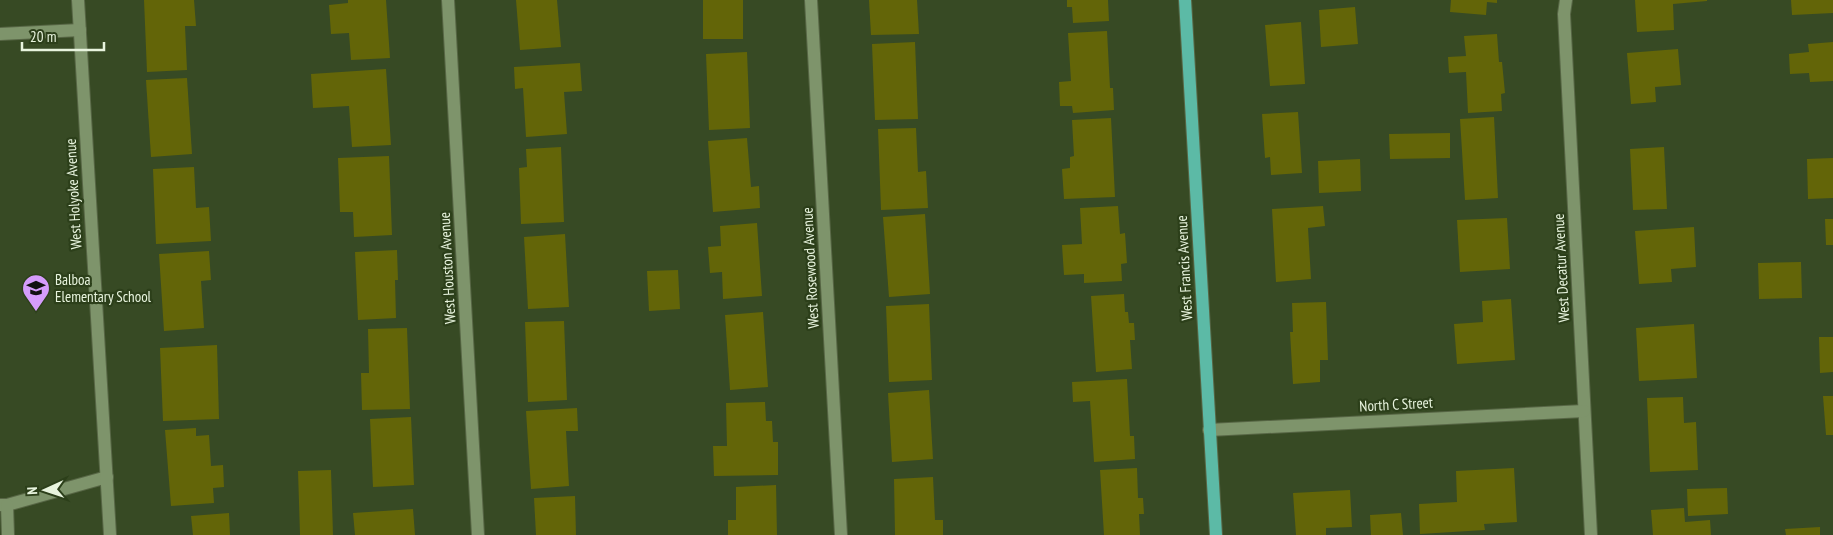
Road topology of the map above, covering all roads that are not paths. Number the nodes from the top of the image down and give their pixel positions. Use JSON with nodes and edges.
{"nodes":[{"id":1,"x":78,"y":0,"type":"edge"},
{"id":2,"x":448,"y":0,"type":"edge"},
{"id":3,"x":811,"y":0,"type":"edge"},
{"id":4,"x":1185,"y":0,"type":"edge"},
{"id":5,"x":1566,"y":0,"type":"edge"},
{"id":6,"x":80,"y":30,"type":"junction"},
{"id":7,"x":0,"y":34,"type":"edge"},
{"id":8,"x":1584,"y":411,"type":"junction"},
{"id":9,"x":1209,"y":430,"type":"junction"},
{"id":10,"x":107,"y":476,"type":"junction"},
{"id":11,"x":4,"y":505,"type":"edge"},
{"id":12,"x":8,"y":535,"type":"edge"},
{"id":13,"x":110,"y":535,"type":"edge"},
{"id":14,"x":478,"y":535,"type":"edge"},
{"id":15,"x":841,"y":535,"type":"edge"},
{"id":16,"x":1216,"y":535,"type":"edge"},
{"id":17,"x":1591,"y":535,"type":"edge"}],
"edges":[{"from":1,"to":6,"type":"street","name":"West Holyoke Avenue"},
{"from":2,"to":14,"type":"street","name":"West Houston Avenue"},
{"from":3,"to":15,"type":"street","name":"West Rosewood Avenue"},
{"from":4,"to":9,"type":"main road","name":"West Francis Avenue"},
{"from":5,"to":8,"type":"street","name":"West Decatur Avenue"},
{"from":6,"to":7,"type":"street"},
{"from":6,"to":10,"type":"street","name":"West Holyoke Avenue"},
{"from":8,"to":9,"type":"street","name":"North C Street"},
{"from":8,"to":17,"type":"street","name":"West Decatur Avenue"},
{"from":9,"to":16,"type":"main road","name":"West Francis Avenue"},
{"from":10,"to":11,"type":"street"},
{"from":10,"to":13,"type":"street","name":"West Holyoke Avenue"},
{"from":11,"to":12,"type":"street"}]}
